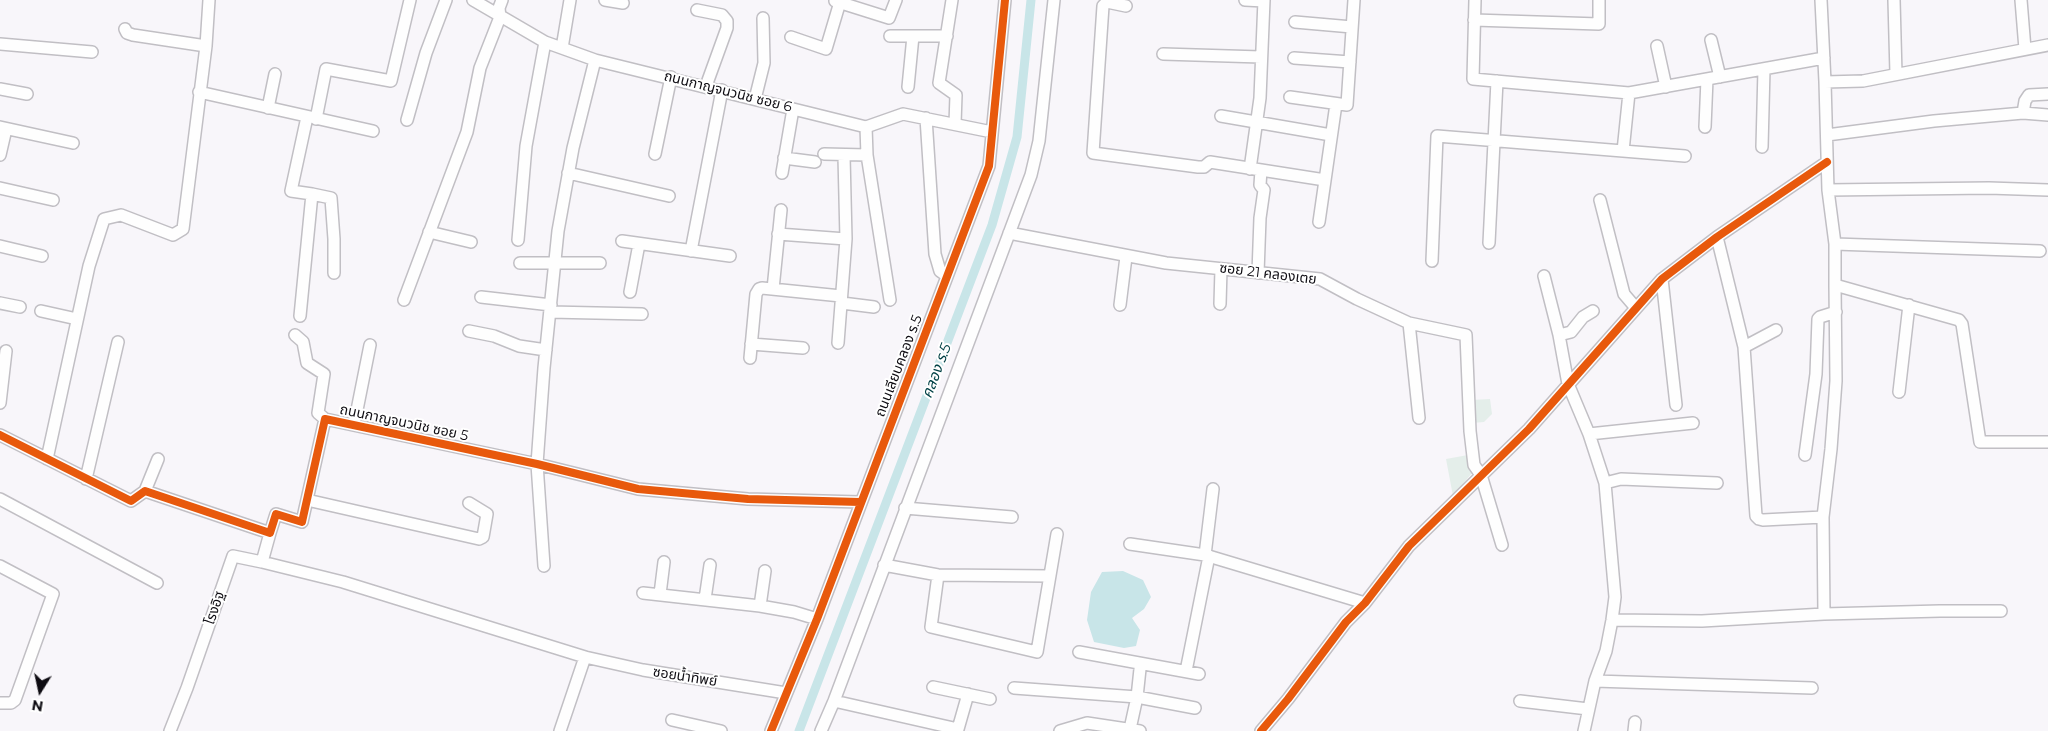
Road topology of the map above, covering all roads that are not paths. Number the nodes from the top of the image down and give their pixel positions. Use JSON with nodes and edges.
{"nodes":[{"id":1,"x":209,"y":0,"type":"edge"},
{"id":2,"x":410,"y":0,"type":"edge"},
{"id":3,"x":446,"y":0,"type":"edge"},
{"id":4,"x":473,"y":0,"type":"edge"},
{"id":5,"x":502,"y":0,"type":"edge"},
{"id":6,"x":570,"y":0,"type":"edge"},
{"id":7,"x":605,"y":0,"type":"edge"},
{"id":8,"x":896,"y":0,"type":"edge"},
{"id":9,"x":952,"y":0,"type":"edge"},
{"id":10,"x":1005,"y":0,"type":"edge"},
{"id":11,"x":1054,"y":0,"type":"edge"},
{"id":12,"x":1245,"y":0,"type":"edge"},
{"id":13,"x":1354,"y":0,"type":"edge"},
{"id":14,"x":1475,"y":0,"type":"edge"},
{"id":15,"x":1600,"y":0,"type":"edge"},
{"id":16,"x":1821,"y":0,"type":"edge"},
{"id":17,"x":1894,"y":0,"type":"edge"},
{"id":18,"x":2021,"y":0,"type":"edge"},
{"id":19,"x":837,"y":1,"type":"edge"},
{"id":20,"x":1264,"y":1,"type":"edge"},
{"id":21,"x":624,"y":3,"type":"dead end"},
{"id":22,"x":1126,"y":6,"type":"dead end"},
{"id":23,"x":697,"y":10,"type":"dead end"},
{"id":24,"x":500,"y":17,"type":"junction"},
{"id":25,"x":763,"y":18,"type":"dead end"},
{"id":26,"x":1474,"y":20,"type":"junction"},
{"id":27,"x":1295,"y":22,"type":"dead end"},
{"id":28,"x":1352,"y":28,"type":"junction"},
{"id":29,"x":125,"y":29,"type":"dead end"},
{"id":30,"x":890,"y":36,"type":"dead end"},
{"id":31,"x":913,"y":36,"type":"junction"},
{"id":32,"x":946,"y":36,"type":"junction"},
{"id":33,"x":791,"y":37,"type":"dead end"},
{"id":34,"x":1711,"y":40,"type":"dead end"},
{"id":35,"x":545,"y":42,"type":"junction"},
{"id":36,"x":0,"y":44,"type":"edge"},
{"id":37,"x":2048,"y":45,"type":"edge"},
{"id":38,"x":206,"y":46,"type":"junction"},
{"id":39,"x":1657,"y":46,"type":"dead end"},
{"id":40,"x":562,"y":48,"type":"junction"},
{"id":41,"x":2025,"y":49,"type":"junction"},
{"id":42,"x":92,"y":52,"type":"dead end"},
{"id":43,"x":1163,"y":54,"type":"dead end"},
{"id":44,"x":1261,"y":57,"type":"junction"},
{"id":45,"x":1294,"y":58,"type":"dead end"},
{"id":46,"x":1824,"y":58,"type":"junction"},
{"id":47,"x":595,"y":60,"type":"junction"},
{"id":48,"x":1350,"y":62,"type":"junction"},
{"id":49,"x":1764,"y":69,"type":"junction"},
{"id":50,"x":275,"y":74,"type":"dead end"},
{"id":51,"x":1896,"y":74,"type":"junction"},
{"id":52,"x":671,"y":77,"type":"junction"},
{"id":53,"x":1720,"y":77,"type":"junction"},
{"id":54,"x":1707,"y":79,"type":"junction"},
{"id":55,"x":1497,"y":81,"type":"junction"},
{"id":56,"x":1825,"y":82,"type":"junction"},
{"id":57,"x":706,"y":86,"type":"junction"},
{"id":58,"x":908,"y":87,"type":"dead end"},
{"id":59,"x":1666,"y":87,"type":"junction"},
{"id":60,"x":0,"y":89,"type":"edge"},
{"id":61,"x":722,"y":90,"type":"junction"},
{"id":62,"x":199,"y":92,"type":"junction"},
{"id":63,"x":1629,"y":93,"type":"junction"},
{"id":64,"x":27,"y":94,"type":"dead end"},
{"id":65,"x":2048,"y":94,"type":"edge"},
{"id":66,"x":1290,"y":97,"type":"dead end"},
{"id":67,"x":755,"y":99,"type":"junction"},
{"id":68,"x":1336,"y":104,"type":"junction"},
{"id":69,"x":268,"y":108,"type":"junction"},
{"id":70,"x":793,"y":109,"type":"junction"},
{"id":71,"x":2023,"y":113,"type":"junction"},
{"id":72,"x":2048,"y":115,"type":"edge"},
{"id":73,"x":1221,"y":116,"type":"dead end"},
{"id":74,"x":312,"y":118,"type":"junction"},
{"id":75,"x":926,"y":118,"type":"junction"},
{"id":76,"x":407,"y":120,"type":"dead end"},
{"id":77,"x":1256,"y":122,"type":"junction"},
{"id":78,"x":955,"y":124,"type":"junction"},
{"id":79,"x":866,"y":127,"type":"junction"},
{"id":80,"x":1705,"y":127,"type":"dead end"},
{"id":81,"x":3,"y":128,"type":"edge"},
{"id":82,"x":373,"y":131,"type":"dead end"},
{"id":83,"x":992,"y":132,"type":"junction"},
{"id":84,"x":1331,"y":135,"type":"junction"},
{"id":85,"x":1827,"y":135,"type":"junction"},
{"id":86,"x":1494,"y":140,"type":"junction"},
{"id":87,"x":73,"y":143,"type":"dead end"},
{"id":88,"x":1762,"y":147,"type":"dead end"},
{"id":89,"x":1623,"y":151,"type":"junction"},
{"id":90,"x":655,"y":154,"type":"dead end"},
{"id":91,"x":824,"y":154,"type":"dead end"},
{"id":92,"x":0,"y":155,"type":"edge"},
{"id":93,"x":867,"y":155,"type":"junction"},
{"id":94,"x":844,"y":156,"type":"junction"},
{"id":95,"x":1685,"y":156,"type":"dead end"},
{"id":96,"x":784,"y":158,"type":"junction"},
{"id":97,"x":815,"y":162,"type":"dead end"},
{"id":98,"x":1827,"y":162,"type":"junction"},
{"id":99,"x":1256,"y":170,"type":"junction"},
{"id":100,"x":568,"y":173,"type":"junction"},
{"id":101,"x":782,"y":173,"type":"dead end"},
{"id":102,"x":1325,"y":180,"type":"junction"},
{"id":103,"x":0,"y":188,"type":"edge"},
{"id":104,"x":1828,"y":190,"type":"junction"},
{"id":105,"x":2048,"y":190,"type":"edge"},
{"id":106,"x":312,"y":194,"type":"junction"},
{"id":107,"x":669,"y":196,"type":"dead end"},
{"id":108,"x":53,"y":200,"type":"dead end"},
{"id":109,"x":1600,"y":200,"type":"dead end"},
{"id":110,"x":780,"y":210,"type":"dead end"},
{"id":111,"x":1319,"y":222,"type":"dead end"},
{"id":112,"x":429,"y":232,"type":"junction"},
{"id":113,"x":1009,"y":233,"type":"junction"},
{"id":114,"x":778,"y":234,"type":"junction"},
{"id":115,"x":1717,"y":237,"type":"junction"},
{"id":116,"x":846,"y":238,"type":"junction"},
{"id":117,"x":518,"y":240,"type":"dead end"},
{"id":118,"x":622,"y":241,"type":"dead end"},
{"id":119,"x":471,"y":242,"type":"dead end"},
{"id":120,"x":1489,"y":243,"type":"dead end"},
{"id":121,"x":639,"y":244,"type":"junction"},
{"id":122,"x":1834,"y":244,"type":"junction"},
{"id":123,"x":0,"y":246,"type":"edge"},
{"id":124,"x":691,"y":251,"type":"junction"},
{"id":125,"x":2040,"y":251,"type":"dead end"},
{"id":126,"x":42,"y":256,"type":"dead end"},
{"id":127,"x":730,"y":256,"type":"dead end"},
{"id":128,"x":1126,"y":257,"type":"junction"},
{"id":129,"x":1432,"y":261,"type":"dead end"},
{"id":130,"x":600,"y":263,"type":"dead end"},
{"id":131,"x":520,"y":264,"type":"dead end"},
{"id":132,"x":555,"y":264,"type":"junction"},
{"id":133,"x":1221,"y":269,"type":"junction"},
{"id":134,"x":334,"y":273,"type":"dead end"},
{"id":135,"x":1258,"y":273,"type":"junction"},
{"id":136,"x":946,"y":276,"type":"junction"},
{"id":137,"x":1544,"y":276,"type":"dead end"},
{"id":138,"x":1662,"y":279,"type":"junction"},
{"id":139,"x":1835,"y":284,"type":"junction"},
{"id":140,"x":773,"y":289,"type":"junction"},
{"id":141,"x":630,"y":292,"type":"dead end"},
{"id":142,"x":481,"y":296,"type":"dead end"},
{"id":143,"x":404,"y":300,"type":"dead end"},
{"id":144,"x":841,"y":300,"type":"junction"},
{"id":145,"x":890,"y":300,"type":"dead end"},
{"id":146,"x":0,"y":303,"type":"edge"},
{"id":147,"x":1120,"y":304,"type":"dead end"},
{"id":148,"x":1220,"y":304,"type":"dead end"},
{"id":149,"x":1909,"y":305,"type":"junction"},
{"id":150,"x":20,"y":307,"type":"dead end"},
{"id":151,"x":874,"y":307,"type":"dead end"},
{"id":152,"x":551,"y":308,"type":"junction"},
{"id":153,"x":1636,"y":308,"type":"junction"},
{"id":154,"x":41,"y":311,"type":"dead end"},
{"id":155,"x":1594,"y":311,"type":"dead end"},
{"id":156,"x":1836,"y":312,"type":"junction"},
{"id":157,"x":642,"y":314,"type":"dead end"},
{"id":158,"x":300,"y":316,"type":"dead end"},
{"id":159,"x":77,"y":319,"type":"junction"},
{"id":160,"x":1409,"y":323,"type":"junction"},
{"id":161,"x":1776,"y":330,"type":"dead end"},
{"id":162,"x":469,"y":331,"type":"dead end"},
{"id":163,"x":294,"y":335,"type":"dead end"},
{"id":164,"x":1559,"y":335,"type":"junction"},
{"id":165,"x":118,"y":342,"type":"dead end"},
{"id":166,"x":838,"y":343,"type":"dead end"},
{"id":167,"x":752,"y":344,"type":"junction"},
{"id":168,"x":370,"y":345,"type":"dead end"},
{"id":169,"x":1744,"y":347,"type":"junction"},
{"id":170,"x":803,"y":348,"type":"dead end"},
{"id":171,"x":6,"y":350,"type":"dead end"},
{"id":172,"x":546,"y":350,"type":"junction"},
{"id":173,"x":750,"y":358,"type":"dead end"},
{"id":174,"x":1568,"y":384,"type":"junction"},
{"id":175,"x":1899,"y":392,"type":"dead end"},
{"id":176,"x":0,"y":402,"type":"edge"},
{"id":177,"x":1676,"y":405,"type":"dead end"},
{"id":178,"x":1419,"y":418,"type":"dead end"},
{"id":179,"x":325,"y":419,"type":"junction"},
{"id":180,"x":1693,"y":423,"type":"dead end"},
{"id":181,"x":354,"y":425,"type":"junction"},
{"id":182,"x":1589,"y":434,"type":"junction"},
{"id":183,"x":0,"y":435,"type":"edge"},
{"id":184,"x":2048,"y":442,"type":"edge"},
{"id":185,"x":1806,"y":455,"type":"dead end"},
{"id":186,"x":47,"y":459,"type":"junction"},
{"id":187,"x":158,"y":459,"type":"dead end"},
{"id":188,"x":537,"y":464,"type":"junction"},
{"id":189,"x":1481,"y":475,"type":"junction"},
{"id":190,"x":86,"y":479,"type":"junction"},
{"id":191,"x":1605,"y":483,"type":"junction"},
{"id":192,"x":1717,"y":483,"type":"dead end"},
{"id":193,"x":1213,"y":490,"type":"dead end"},
{"id":194,"x":145,"y":491,"type":"junction"},
{"id":195,"x":0,"y":499,"type":"edge"},
{"id":196,"x":307,"y":500,"type":"junction"},
{"id":197,"x":860,"y":502,"type":"junction"},
{"id":198,"x":469,"y":503,"type":"dead end"},
{"id":199,"x":905,"y":508,"type":"junction"},
{"id":200,"x":1012,"y":517,"type":"dead end"},
{"id":201,"x":1824,"y":517,"type":"junction"},
{"id":202,"x":270,"y":533,"type":"junction"},
{"id":203,"x":1057,"y":534,"type":"dead end"},
{"id":204,"x":1130,"y":544,"type":"dead end"},
{"id":205,"x":1502,"y":545,"type":"dead end"},
{"id":206,"x":1207,"y":555,"type":"junction"},
{"id":207,"x":262,"y":562,"type":"junction"},
{"id":208,"x":664,"y":562,"type":"dead end"},
{"id":209,"x":710,"y":565,"type":"dead end"},
{"id":210,"x":884,"y":565,"type":"junction"},
{"id":211,"x":0,"y":566,"type":"edge"},
{"id":212,"x":544,"y":566,"type":"dead end"},
{"id":213,"x":765,"y":571,"type":"dead end"},
{"id":214,"x":938,"y":576,"type":"junction"},
{"id":215,"x":1050,"y":576,"type":"junction"},
{"id":216,"x":157,"y":583,"type":"dead end"},
{"id":217,"x":643,"y":593,"type":"dead end"},
{"id":218,"x":660,"y":594,"type":"junction"},
{"id":219,"x":705,"y":599,"type":"junction"},
{"id":220,"x":1365,"y":603,"type":"junction"},
{"id":221,"x":760,"y":606,"type":"junction"},
{"id":222,"x":2001,"y":612,"type":"dead end"},
{"id":223,"x":1824,"y":614,"type":"junction"},
{"id":224,"x":817,"y":619,"type":"junction"},
{"id":225,"x":1612,"y":620,"type":"junction"},
{"id":226,"x":1080,"y":652,"type":"dead end"},
{"id":227,"x":585,"y":657,"type":"junction"},
{"id":228,"x":1140,"y":669,"type":"dead end"},
{"id":229,"x":1186,"y":671,"type":"junction"},
{"id":230,"x":1199,"y":674,"type":"dead end"},
{"id":231,"x":1595,"y":681,"type":"junction"},
{"id":232,"x":933,"y":687,"type":"dead end"},
{"id":233,"x":1014,"y":688,"type":"dead end"},
{"id":234,"x":1812,"y":688,"type":"dead end"},
{"id":235,"x":786,"y":693,"type":"junction"},
{"id":236,"x":968,"y":694,"type":"junction"},
{"id":237,"x":1137,"y":697,"type":"junction"},
{"id":238,"x":990,"y":699,"type":"dead end"},
{"id":239,"x":834,"y":701,"type":"junction"},
{"id":240,"x":1520,"y":701,"type":"dead end"},
{"id":241,"x":0,"y":703,"type":"edge"},
{"id":242,"x":1196,"y":708,"type":"dead end"},
{"id":243,"x":1588,"y":710,"type":"junction"},
{"id":244,"x":672,"y":720,"type":"dead end"},
{"id":245,"x":1135,"y":730,"type":"edge"},
{"id":246,"x":170,"y":731,"type":"edge"},
{"id":247,"x":560,"y":731,"type":"edge"},
{"id":248,"x":720,"y":731,"type":"edge"},
{"id":249,"x":771,"y":731,"type":"edge"},
{"id":250,"x":821,"y":731,"type":"edge"},
{"id":251,"x":1060,"y":731,"type":"edge"},
{"id":252,"x":1261,"y":731,"type":"edge"},
{"id":253,"x":1584,"y":731,"type":"edge"}],
"edges":[{"from":1,"to":38,"type":"street"},
{"from":2,"to":74,"type":"street"},
{"from":3,"to":76,"type":"street"},
{"from":4,"to":24,"type":"street","name":"ถนนกาญจนวนิช ซอย 6"},
{"from":5,"to":24,"type":"street"},
{"from":6,"to":40,"type":"street"},
{"from":7,"to":21,"type":"street"},
{"from":8,"to":19,"type":"street"},
{"from":9,"to":32,"type":"street"},
{"from":10,"to":83,"type":"street","name":"ถนนเลียบคลอง ร.5"},
{"from":11,"to":113,"type":"street"},
{"from":12,"to":20,"type":"street"},
{"from":13,"to":28,"type":"street"},
{"from":14,"to":26,"type":"street"},
{"from":15,"to":26,"type":"street"},
{"from":16,"to":46,"type":"street"},
{"from":17,"to":51,"type":"street"},
{"from":18,"to":41,"type":"street"},
{"from":19,"to":33,"type":"street"},
{"from":20,"to":44,"type":"street"},
{"from":22,"to":99,"type":"street"},
{"from":23,"to":57,"type":"street"},
{"from":24,"to":35,"type":"street","name":"ถนนกาญจนวนิช ซอย 6"},
{"from":24,"to":112,"type":"street"},
{"from":25,"to":67,"type":"street"},
{"from":26,"to":55,"type":"street"},
{"from":27,"to":28,"type":"street"},
{"from":28,"to":48,"type":"street"},
{"from":29,"to":38,"type":"street"},
{"from":30,"to":31,"type":"street"},
{"from":31,"to":32,"type":"street"},
{"from":31,"to":58,"type":"street"},
{"from":32,"to":78,"type":"street"},
{"from":34,"to":53,"type":"street"},
{"from":35,"to":40,"type":"street","name":"ถนนกาญจนวนิช ซอย 6"},
{"from":35,"to":117,"type":"street"},
{"from":36,"to":42,"type":"street"},
{"from":37,"to":41,"type":"street"},
{"from":38,"to":62,"type":"street"},
{"from":39,"to":59,"type":"street"},
{"from":40,"to":47,"type":"street","name":"ถนนกาญจนวนิช ซอย 6"},
{"from":41,"to":51,"type":"street"},
{"from":43,"to":44,"type":"street"},
{"from":44,"to":77,"type":"street"},
{"from":45,"to":48,"type":"street"},
{"from":46,"to":49,"type":"street"},
{"from":46,"to":56,"type":"street"},
{"from":47,"to":52,"type":"street","name":"ถนนกาญจนวนิช ซอย 6"},
{"from":47,"to":100,"type":"street"},
{"from":48,"to":68,"type":"street"},
{"from":49,"to":53,"type":"street"},
{"from":49,"to":88,"type":"street"},
{"from":50,"to":69,"type":"street"},
{"from":51,"to":56,"type":"street"},
{"from":52,"to":57,"type":"street","name":"ถนนกาญจนวนิช ซอย 6"},
{"from":52,"to":90,"type":"street"},
{"from":53,"to":54,"type":"street"},
{"from":54,"to":59,"type":"street"},
{"from":54,"to":80,"type":"street"},
{"from":55,"to":63,"type":"street"},
{"from":55,"to":86,"type":"street"},
{"from":56,"to":85,"type":"street"},
{"from":57,"to":61,"type":"street","name":"ถนนกาญจนวนิช ซอย 6"},
{"from":59,"to":63,"type":"street"},
{"from":60,"to":64,"type":"street"},
{"from":61,"to":67,"type":"street","name":"ถนนกาญจนวนิช ซอย 6"},
{"from":61,"to":124,"type":"street"},
{"from":62,"to":69,"type":"street"},
{"from":62,"to":159,"type":"street"},
{"from":63,"to":89,"type":"street"},
{"from":65,"to":71,"type":"street"},
{"from":66,"to":68,"type":"street"},
{"from":67,"to":70,"type":"street","name":"ถนนกาญจนวนิช ซอย 6"},
{"from":68,"to":84,"type":"street"},
{"from":69,"to":74,"type":"street"},
{"from":70,"to":79,"type":"street","name":"ถนนกาญจนวนิช ซอย 6"},
{"from":70,"to":96,"type":"street"},
{"from":71,"to":72,"type":"street"},
{"from":71,"to":85,"type":"street"},
{"from":73,"to":77,"type":"street"},
{"from":74,"to":82,"type":"street"},
{"from":74,"to":106,"type":"street"},
{"from":75,"to":78,"type":"street"},
{"from":75,"to":79,"type":"street"},
{"from":75,"to":136,"type":"street"},
{"from":77,"to":84,"type":"street"},
{"from":77,"to":99,"type":"street"},
{"from":78,"to":83,"type":"street"},
{"from":79,"to":93,"type":"street"},
{"from":81,"to":87,"type":"street"},
{"from":81,"to":92,"type":"street"},
{"from":83,"to":136,"type":"street","name":"ถนนเลียบคลอง ร.5"},
{"from":84,"to":102,"type":"street"},
{"from":85,"to":98,"type":"street"},
{"from":86,"to":89,"type":"street"},
{"from":86,"to":120,"type":"street"},
{"from":86,"to":129,"type":"street"},
{"from":89,"to":95,"type":"street"},
{"from":91,"to":94,"type":"street"},
{"from":93,"to":94,"type":"street"},
{"from":93,"to":145,"type":"street"},
{"from":94,"to":116,"type":"street"},
{"from":96,"to":97,"type":"street"},
{"from":96,"to":101,"type":"street"},
{"from":98,"to":104,"type":"street"},
{"from":98,"to":115,"type":"street"},
{"from":99,"to":102,"type":"street"},
{"from":99,"to":135,"type":"street"},
{"from":100,"to":107,"type":"street"},
{"from":100,"to":132,"type":"street"},
{"from":102,"to":111,"type":"street"},
{"from":103,"to":108,"type":"street"},
{"from":104,"to":105,"type":"street"},
{"from":104,"to":122,"type":"street"},
{"from":106,"to":134,"type":"street"},
{"from":106,"to":158,"type":"street"},
{"from":109,"to":153,"type":"street"},
{"from":110,"to":114,"type":"street"},
{"from":112,"to":119,"type":"street"},
{"from":112,"to":143,"type":"street"},
{"from":113,"to":128,"type":"street","name":"ซอย 21 คลองเตย"},
{"from":113,"to":199,"type":"street"},
{"from":114,"to":116,"type":"street"},
{"from":114,"to":140,"type":"street"},
{"from":115,"to":138,"type":"street"},
{"from":115,"to":169,"type":"street"},
{"from":116,"to":144,"type":"street"},
{"from":118,"to":121,"type":"street"},
{"from":121,"to":124,"type":"street"},
{"from":121,"to":141,"type":"street"},
{"from":122,"to":125,"type":"street"},
{"from":122,"to":139,"type":"street"},
{"from":123,"to":126,"type":"street"},
{"from":124,"to":127,"type":"street"},
{"from":128,"to":133,"type":"street","name":"ซอย 21 คลองเตย"},
{"from":128,"to":147,"type":"street"},
{"from":130,"to":132,"type":"street"},
{"from":131,"to":132,"type":"street"},
{"from":132,"to":152,"type":"street"},
{"from":133,"to":135,"type":"street","name":"ซอย 21 คลองเตย"},
{"from":133,"to":148,"type":"street"},
{"from":135,"to":160,"type":"street","name":"ซอย 21 คลองเตย"},
{"from":136,"to":197,"type":"street","name":"ถนนเลียบคลอง ร.5"},
{"from":137,"to":164,"type":"street"},
{"from":138,"to":153,"type":"street"},
{"from":138,"to":177,"type":"street"},
{"from":139,"to":149,"type":"street"},
{"from":139,"to":156,"type":"street"},
{"from":140,"to":144,"type":"street"},
{"from":140,"to":167,"type":"street"},
{"from":142,"to":152,"type":"street"},
{"from":144,"to":151,"type":"street"},
{"from":144,"to":166,"type":"street"},
{"from":146,"to":150,"type":"street"},
{"from":149,"to":175,"type":"street"},
{"from":149,"to":184,"type":"street"},
{"from":152,"to":157,"type":"street"},
{"from":152,"to":172,"type":"street"},
{"from":153,"to":174,"type":"street"},
{"from":154,"to":159,"type":"street"},
{"from":155,"to":164,"type":"street"},
{"from":156,"to":185,"type":"street"},
{"from":156,"to":201,"type":"street"},
{"from":159,"to":186,"type":"street"},
{"from":160,"to":178,"type":"street"},
{"from":160,"to":189,"type":"street","name":"ซอย 21 คลองเตย"},
{"from":161,"to":169,"type":"street"},
{"from":162,"to":172,"type":"street"},
{"from":163,"to":179,"type":"street"},
{"from":164,"to":174,"type":"street"},
{"from":165,"to":190,"type":"street"},
{"from":167,"to":170,"type":"street"},
{"from":167,"to":173,"type":"street"},
{"from":168,"to":181,"type":"street"},
{"from":169,"to":201,"type":"street"},
{"from":171,"to":176,"type":"street"},
{"from":172,"to":188,"type":"street"},
{"from":174,"to":182,"type":"street"},
{"from":174,"to":189,"type":"street"},
{"from":179,"to":181,"type":"street","name":"ถนนกาญจนวนิช ซอย 5"},
{"from":179,"to":196,"type":"street","name":"ถนนกาญจนวนิช ซอย 5"},
{"from":180,"to":182,"type":"street"},
{"from":181,"to":188,"type":"street","name":"ถนนกาญจนวนิช ซอย 5"},
{"from":182,"to":191,"type":"street"},
{"from":183,"to":186,"type":"street"},
{"from":186,"to":190,"type":"street"},
{"from":187,"to":194,"type":"street"},
{"from":188,"to":197,"type":"street","name":"ถนนกาญจนวนิช ซอย 5"},
{"from":188,"to":212,"type":"street"},
{"from":189,"to":205,"type":"street"},
{"from":189,"to":220,"type":"street"},
{"from":190,"to":194,"type":"street"},
{"from":191,"to":192,"type":"street"},
{"from":191,"to":225,"type":"street"},
{"from":193,"to":206,"type":"street"},
{"from":194,"to":202,"type":"street"},
{"from":195,"to":216,"type":"street"},
{"from":196,"to":198,"type":"street"},
{"from":196,"to":202,"type":"street","name":"ถนนกาญจนวนิช ซอย 5"},
{"from":197,"to":224,"type":"street","name":"ถนนเลียบคลอง ร.5"},
{"from":199,"to":200,"type":"street"},
{"from":199,"to":210,"type":"street"},
{"from":201,"to":223,"type":"street"},
{"from":202,"to":207,"type":"street"},
{"from":203,"to":215,"type":"street"},
{"from":204,"to":206,"type":"street"},
{"from":206,"to":220,"type":"street"},
{"from":206,"to":229,"type":"street"},
{"from":207,"to":227,"type":"street","name":"ซอยน้ำทิพย์"},
{"from":207,"to":246,"type":"street","name":"โรงอิฐ"},
{"from":208,"to":218,"type":"street"},
{"from":209,"to":219,"type":"street"},
{"from":210,"to":214,"type":"street"},
{"from":210,"to":239,"type":"street"},
{"from":211,"to":241,"type":"street"},
{"from":213,"to":221,"type":"street"},
{"from":214,"to":215,"type":"street"},
{"from":214,"to":215,"type":"street"},
{"from":217,"to":218,"type":"street"},
{"from":218,"to":219,"type":"street"},
{"from":219,"to":221,"type":"street"},
{"from":220,"to":252,"type":"street"},
{"from":221,"to":224,"type":"street"},
{"from":222,"to":223,"type":"street"},
{"from":223,"to":225,"type":"street"},
{"from":224,"to":235,"type":"street","name":"ถนนเลียบคลอง ร.5"},
{"from":225,"to":231,"type":"street"},
{"from":226,"to":229,"type":"street"},
{"from":227,"to":235,"type":"street","name":"ซอยน้ำทิพย์"},
{"from":227,"to":247,"type":"street"},
{"from":228,"to":237,"type":"street"},
{"from":229,"to":230,"type":"street"},
{"from":231,"to":234,"type":"street"},
{"from":231,"to":243,"type":"street"},
{"from":232,"to":236,"type":"street"},
{"from":233,"to":237,"type":"street"},
{"from":235,"to":249,"type":"street","name":"ถนนเลียบคลอง ร.5"},
{"from":236,"to":238,"type":"street"},
{"from":236,"to":239,"type":"street"},
{"from":237,"to":242,"type":"street"},
{"from":237,"to":245,"type":"street"},
{"from":239,"to":250,"type":"street"},
{"from":240,"to":243,"type":"street"},
{"from":243,"to":253,"type":"street"},
{"from":244,"to":248,"type":"street"},
{"from":245,"to":251,"type":"street"}]}
